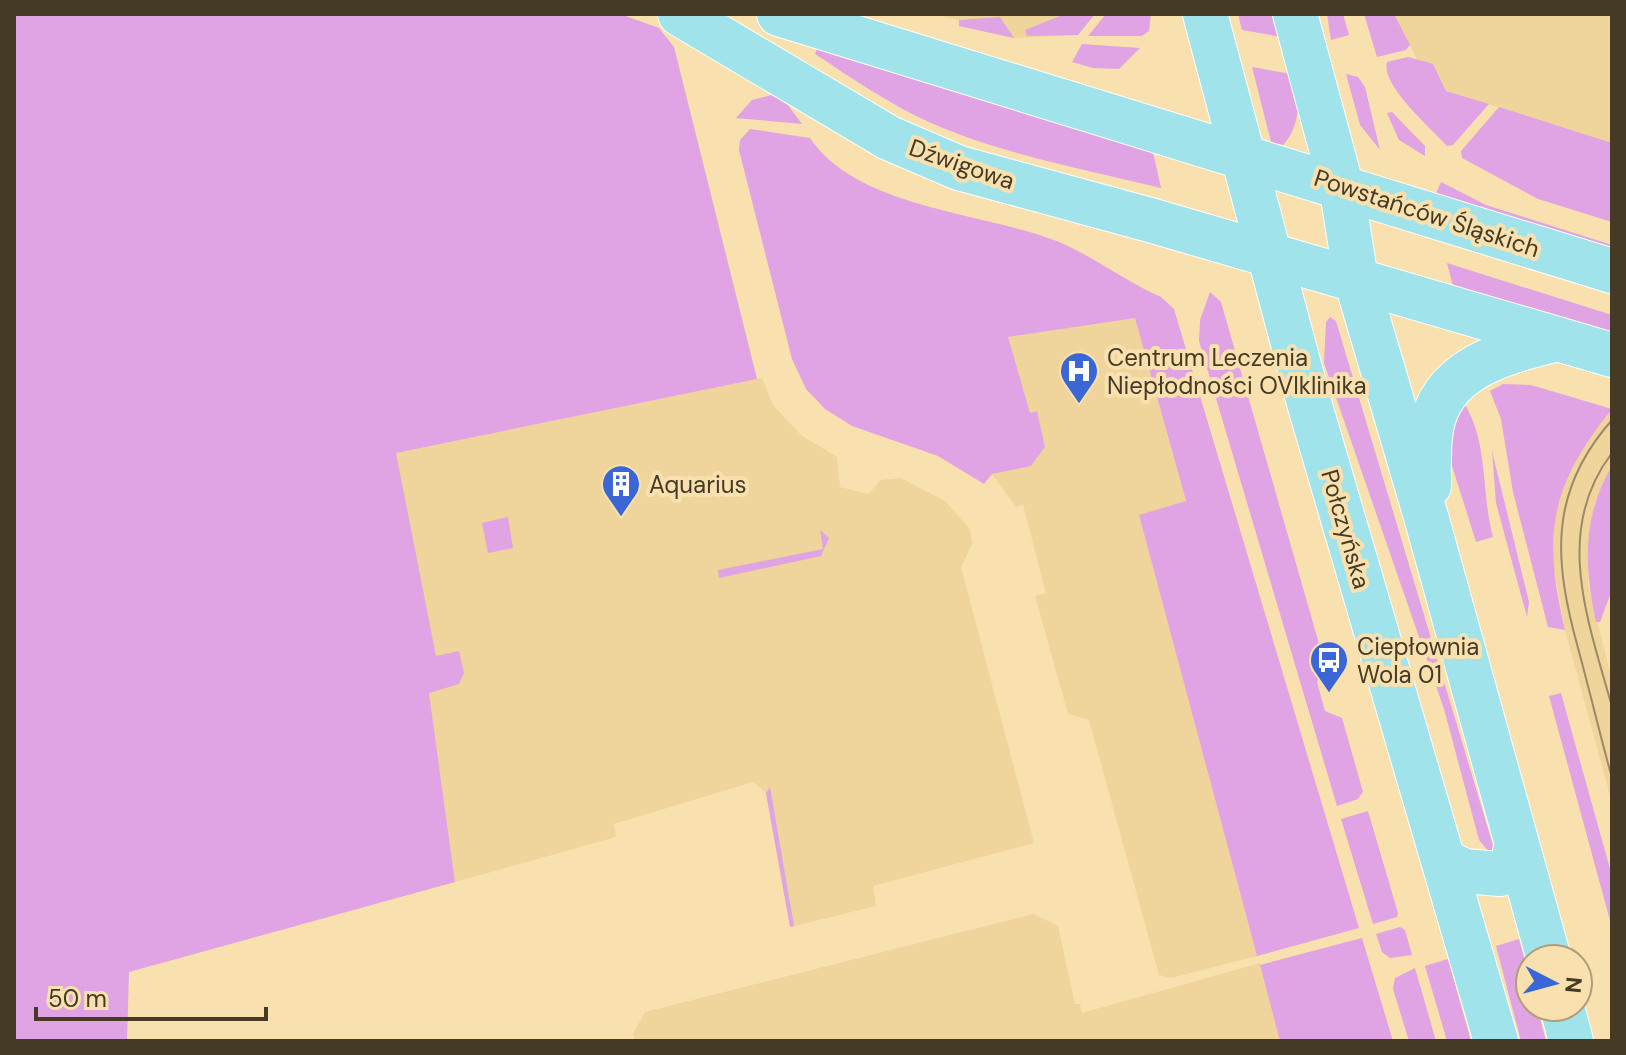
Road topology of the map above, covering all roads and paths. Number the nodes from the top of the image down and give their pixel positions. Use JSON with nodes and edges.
{"nodes":[{"id":1,"x":680,"y":14,"type":"edge"},
{"id":2,"x":779,"y":14,"type":"edge"},
{"id":3,"x":1205,"y":14,"type":"edge"},
{"id":4,"x":1295,"y":14,"type":"edge"},
{"id":5,"x":1243,"y":155,"type":"junction"},
{"id":6,"x":1341,"y":185,"type":"junction"},
{"id":7,"x":1269,"y":254,"type":"junction"},
{"id":8,"x":1612,"y":271,"type":"edge"},
{"id":9,"x":1356,"y":279,"type":"junction"},
{"id":10,"x":1558,"y":339,"type":"junction"},
{"id":11,"x":1612,"y":355,"type":"edge"},
{"id":12,"x":1427,"y":520,"type":"junction"},
{"id":13,"x":1517,"y":844,"type":"junction"},
{"id":14,"x":1444,"y":861,"type":"junction"},
{"id":15,"x":1545,"y":943,"type":"edge"},
{"id":16,"x":1496,"y":1041,"type":"edge"}],
"edges":[{"from":1,"to":7,"type":"main road","name":"Dźwigowa"},
{"from":2,"to":5,"type":"main road"},
{"from":3,"to":5,"type":"main road","name":"Połczyńska"},
{"from":4,"to":6,"type":"main road"},
{"from":5,"to":6,"type":"main road","name":"Powstańców Śląskich"},
{"from":5,"to":7,"type":"main road","name":"Połczyńska"},
{"from":6,"to":8,"type":"main road","name":"Powstańców Śląskich"},
{"from":6,"to":9,"type":"main road"},
{"from":7,"to":9,"type":"main road"},
{"from":7,"to":14,"type":"main road","name":"Połczyńska"},
{"from":9,"to":10,"type":"main road"},
{"from":9,"to":12,"type":"main road"},
{"from":10,"to":11,"type":"main road"},
{"from":10,"to":12,"type":"main road"},
{"from":12,"to":13,"type":"main road"},
{"from":13,"to":14,"type":"main road"},
{"from":13,"to":15,"type":"main road"},
{"from":14,"to":16,"type":"main road","name":"Połczyńska"}]}
